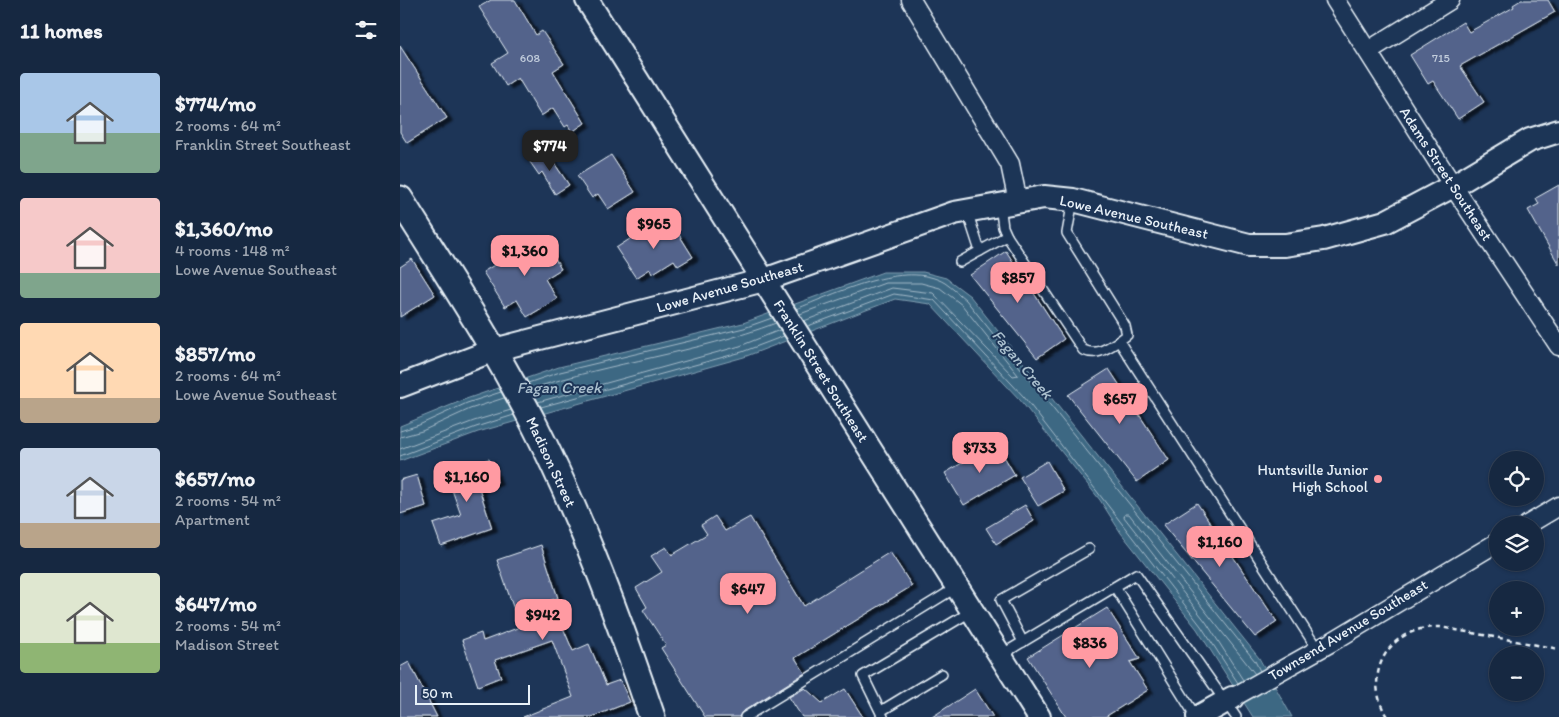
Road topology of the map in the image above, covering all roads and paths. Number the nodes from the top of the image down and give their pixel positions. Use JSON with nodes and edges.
{"nodes":[{"id":1,"x":587,"y":0,"type":"edge"},
{"id":2,"x":1336,"y":0,"type":"edge"},
{"id":3,"x":1450,"y":0,"type":"edge"},
{"id":4,"x":914,"y":1,"type":"edge"},
{"id":5,"x":1368,"y":51,"type":"junction"},
{"id":6,"x":1559,"y":131,"type":"edge"},
{"id":7,"x":1454,"y":186,"type":"junction"},
{"id":8,"x":400,"y":199,"type":"edge"},
{"id":9,"x":1073,"y":200,"type":"junction"},
{"id":10,"x":1009,"y":203,"type":"junction"},
{"id":11,"x":966,"y":211,"type":"junction"},
{"id":12,"x":1007,"y":236,"type":"junction"},
{"id":13,"x":980,"y":251,"type":"junction"},
{"id":14,"x":960,"y":262,"type":"dead end"},
{"id":15,"x":764,"y":280,"type":"junction"},
{"id":16,"x":1119,"y":342,"type":"junction"},
{"id":17,"x":1559,"y":346,"type":"edge"},
{"id":18,"x":494,"y":350,"type":"junction"},
{"id":19,"x":400,"y":386,"type":"edge"},
{"id":20,"x":1559,"y":506,"type":"edge"},
{"id":21,"x":1542,"y":516,"type":"edge"},
{"id":22,"x":1489,"y":547,"type":"edge"},
{"id":23,"x":1089,"y":548,"type":"dead end"},
{"id":24,"x":1115,"y":586,"type":"junction"},
{"id":25,"x":957,"y":587,"type":"junction"},
{"id":26,"x":972,"y":611,"type":"junction"},
{"id":27,"x":1023,"y":642,"type":"junction"},
{"id":28,"x":1559,"y":649,"type":"edge"},
{"id":29,"x":1318,"y":650,"type":"junction"},
{"id":30,"x":1000,"y":655,"type":"junction"},
{"id":31,"x":942,"y":674,"type":"dead end"},
{"id":32,"x":1232,"y":705,"type":"edge"},
{"id":33,"x":882,"y":714,"type":"edge"},
{"id":34,"x":652,"y":717,"type":"edge"},
{"id":35,"x":745,"y":717,"type":"edge"},
{"id":36,"x":1039,"y":717,"type":"edge"},
{"id":37,"x":1197,"y":717,"type":"edge"},
{"id":38,"x":1387,"y":717,"type":"edge"}],
"edges":[{"from":1,"to":15,"type":"street","name":"Franklin Street Southeast"},
{"from":2,"to":5,"type":"street","name":"Adams Street Southeast"},
{"from":3,"to":5,"type":"street"},
{"from":4,"to":10,"type":"street"},
{"from":5,"to":7,"type":"street","name":"Adams Street Southeast"},
{"from":6,"to":7,"type":"street","name":"Lowe Avenue Southeast"},
{"from":7,"to":9,"type":"street","name":"Lowe Avenue Southeast"},
{"from":7,"to":17,"type":"street","name":"Adams Street Southeast"},
{"from":8,"to":18,"type":"main road","name":"Madison Street"},
{"from":9,"to":10,"type":"street","name":"Lowe Avenue Southeast"},
{"from":9,"to":16,"type":"lane"},
{"from":10,"to":11,"type":"street","name":"Lowe Avenue Southeast"},
{"from":10,"to":12,"type":"lane"},
{"from":11,"to":13,"type":"lane"},
{"from":11,"to":15,"type":"street","name":"Lowe Avenue Southeast"},
{"from":12,"to":13,"type":"lane"},
{"from":12,"to":16,"type":"lane"},
{"from":13,"to":14,"type":"lane"},
{"from":15,"to":18,"type":"street","name":"Lowe Avenue Southeast"},
{"from":15,"to":25,"type":"street","name":"Franklin Street Southeast"},
{"from":16,"to":29,"type":"lane"},
{"from":18,"to":19,"type":"street","name":"Lowe Avenue Southeast"},
{"from":18,"to":34,"type":"main road","name":"Madison Street"},
{"from":20,"to":21,"type":"street"},
{"from":22,"to":29,"type":"street","name":"Townsend Avenue Southeast"},
{"from":23,"to":27,"type":"lane"},
{"from":24,"to":27,"type":"lane"},
{"from":24,"to":32,"type":"lane"},
{"from":24,"to":37,"type":"lane"},
{"from":25,"to":26,"type":"street","name":"Franklin Street Southeast"},
{"from":25,"to":35,"type":"lane"},
{"from":26,"to":30,"type":"street","name":"Franklin Street Southeast"},
{"from":26,"to":33,"type":"lane"},
{"from":27,"to":30,"type":"lane"},
{"from":28,"to":38,"type":"path"},
{"from":29,"to":32,"type":"street","name":"Townsend Avenue Southeast"},
{"from":30,"to":36,"type":"street","name":"Franklin Street Southeast"},
{"from":31,"to":33,"type":"lane"},
{"from":32,"to":37,"type":"street","name":"Townsend Avenue Southeast"}]}
